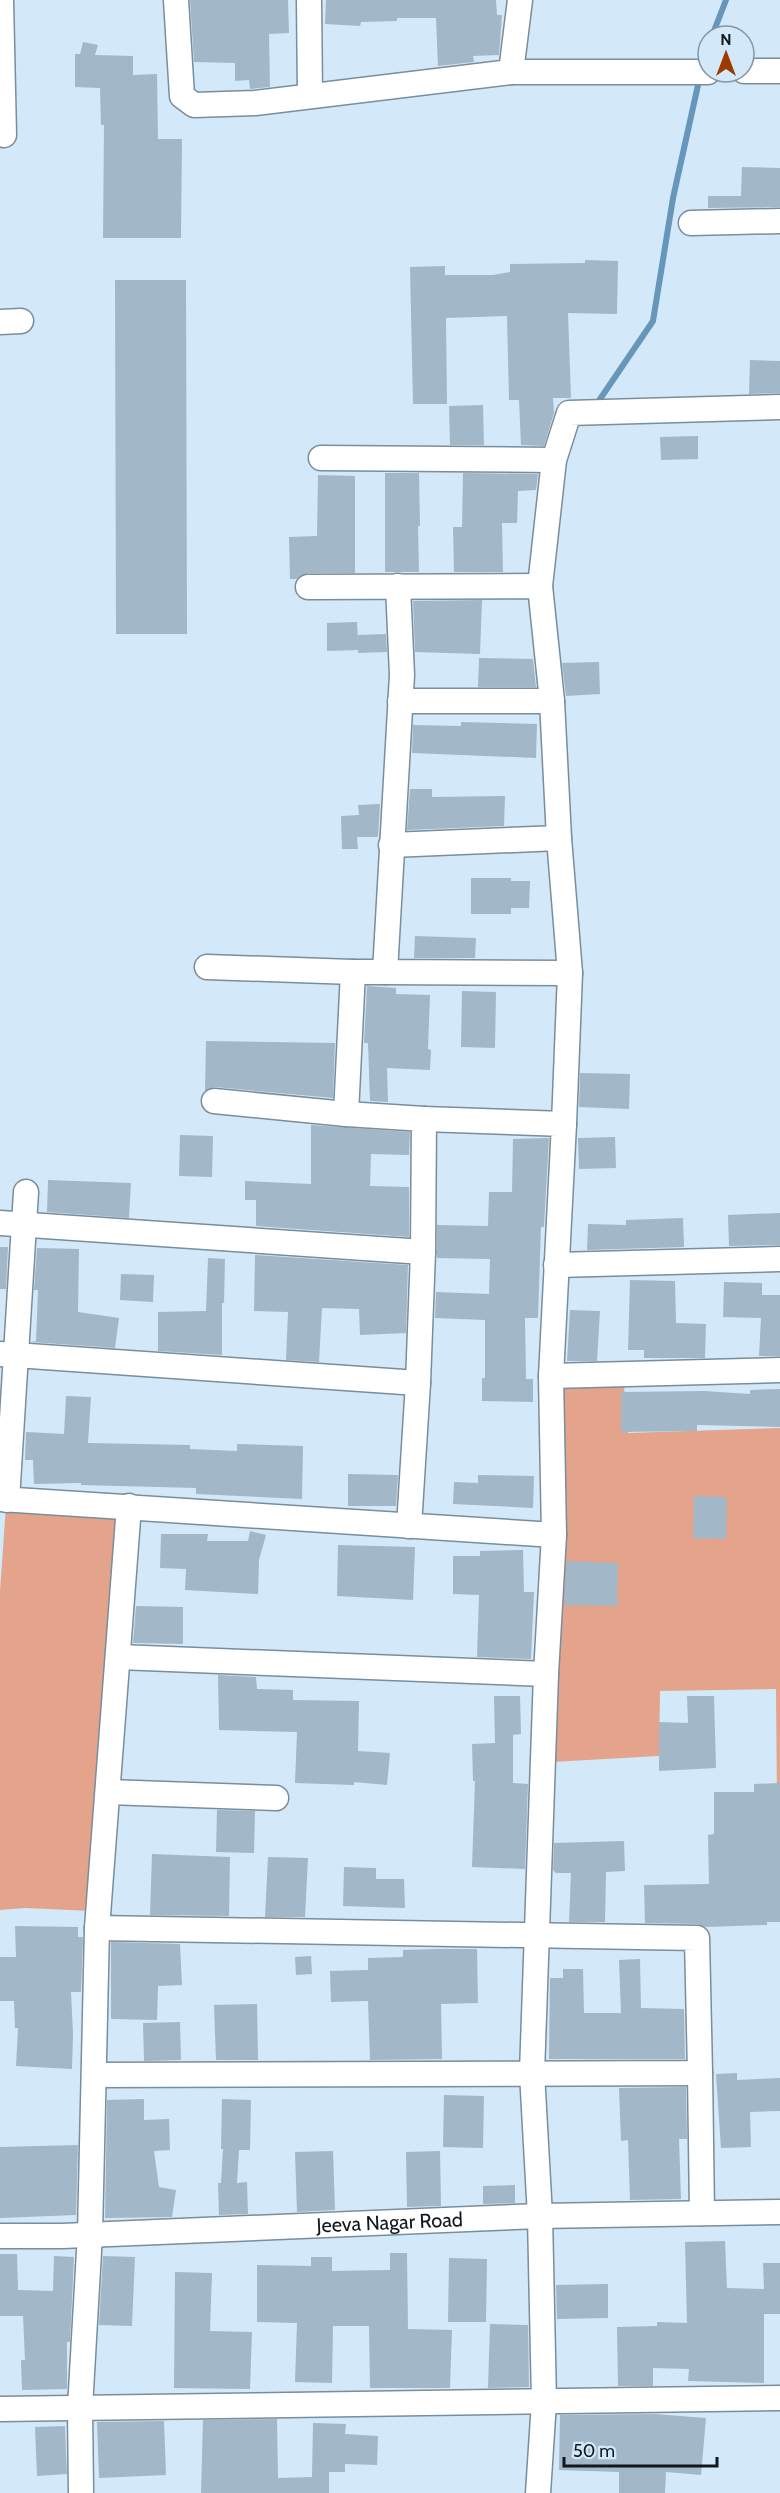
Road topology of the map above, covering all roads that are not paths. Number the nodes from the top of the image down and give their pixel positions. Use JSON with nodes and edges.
{"nodes":[{"id":1,"x":1,"y":0,"type":"edge"},
{"id":2,"x":176,"y":0,"type":"edge"},
{"id":3,"x":309,"y":0,"type":"edge"},
{"id":4,"x":520,"y":0,"type":"edge"},
{"id":5,"x":780,"y":71,"type":"edge"},
{"id":6,"x":511,"y":72,"type":"junction"},
{"id":7,"x":696,"y":72,"type":"edge"},
{"id":8,"x":756,"y":72,"type":"edge"},
{"id":9,"x":2,"y":91,"type":"edge"},
{"id":10,"x":310,"y":96,"type":"junction"},
{"id":11,"x":4,"y":135,"type":"dead end"},
{"id":12,"x":780,"y":221,"type":"edge"},
{"id":13,"x":691,"y":223,"type":"dead end"},
{"id":14,"x":780,"y":407,"type":"edge"},
{"id":15,"x":321,"y":458,"type":"dead end"},
{"id":16,"x":554,"y":460,"type":"junction"},
{"id":17,"x":398,"y":586,"type":"junction"},
{"id":18,"x":540,"y":586,"type":"junction"},
{"id":19,"x":308,"y":587,"type":"dead end"},
{"id":20,"x":400,"y":701,"type":"junction"},
{"id":21,"x":552,"y":701,"type":"junction"},
{"id":22,"x":559,"y":838,"type":"junction"},
{"id":23,"x":391,"y":845,"type":"junction"},
{"id":24,"x":207,"y":967,"type":"dead end"},
{"id":25,"x":353,"y":972,"type":"junction"},
{"id":26,"x":385,"y":972,"type":"junction"},
{"id":27,"x":570,"y":973,"type":"junction"},
{"id":28,"x":214,"y":1101,"type":"dead end"},
{"id":29,"x":346,"y":1114,"type":"junction"},
{"id":30,"x":424,"y":1119,"type":"junction"},
{"id":31,"x":564,"y":1124,"type":"junction"},
{"id":32,"x":26,"y":1192,"type":"dead end"},
{"id":33,"x":0,"y":1222,"type":"edge"},
{"id":34,"x":26,"y":1224,"type":"junction"},
{"id":35,"x":423,"y":1252,"type":"junction"},
{"id":36,"x":780,"y":1259,"type":"edge"},
{"id":37,"x":555,"y":1265,"type":"junction"},
{"id":38,"x":8,"y":1355,"type":"edge"},
{"id":39,"x":780,"y":1370,"type":"edge"},
{"id":40,"x":551,"y":1376,"type":"junction"},
{"id":41,"x":418,"y":1383,"type":"junction"},
{"id":42,"x":4,"y":1500,"type":"edge"},
{"id":43,"x":129,"y":1506,"type":"junction"},
{"id":44,"x":409,"y":1526,"type":"junction"},
{"id":45,"x":554,"y":1535,"type":"junction"},
{"id":46,"x":119,"y":1657,"type":"junction"},
{"id":47,"x":546,"y":1674,"type":"junction"},
{"id":48,"x":108,"y":1792,"type":"junction"},
{"id":49,"x":276,"y":1798,"type":"dead end"},
{"id":50,"x":97,"y":1928,"type":"junction"},
{"id":51,"x":536,"y":1935,"type":"junction"},
{"id":52,"x":531,"y":2073,"type":"junction"},
{"id":53,"x":700,"y":2073,"type":"junction"},
{"id":54,"x":94,"y":2075,"type":"junction"},
{"id":55,"x":780,"y":2212,"type":"edge"},
{"id":56,"x":702,"y":2213,"type":"junction"},
{"id":57,"x":540,"y":2216,"type":"junction"},
{"id":58,"x":90,"y":2234,"type":"junction"},
{"id":59,"x":0,"y":2236,"type":"edge"},
{"id":60,"x":780,"y":2398,"type":"edge"},
{"id":61,"x":544,"y":2402,"type":"junction"},
{"id":62,"x":80,"y":2408,"type":"junction"},
{"id":63,"x":0,"y":2409,"type":"edge"},
{"id":64,"x":81,"y":2493,"type":"edge"},
{"id":65,"x":538,"y":2493,"type":"edge"}],
"edges":[{"from":1,"to":9,"type":"street"},
{"from":2,"to":10,"type":"street"},
{"from":3,"to":10,"type":"street"},
{"from":4,"to":6,"type":"street"},
{"from":5,"to":8,"type":"street"},
{"from":6,"to":7,"type":"street"},
{"from":6,"to":10,"type":"street"},
{"from":9,"to":11,"type":"street"},
{"from":12,"to":13,"type":"street"},
{"from":14,"to":16,"type":"street"},
{"from":15,"to":16,"type":"street"},
{"from":16,"to":18,"type":"street"},
{"from":17,"to":18,"type":"street"},
{"from":17,"to":19,"type":"street"},
{"from":17,"to":20,"type":"street"},
{"from":18,"to":21,"type":"street"},
{"from":20,"to":21,"type":"street"},
{"from":20,"to":23,"type":"street"},
{"from":21,"to":22,"type":"street"},
{"from":22,"to":23,"type":"street"},
{"from":22,"to":27,"type":"street"},
{"from":23,"to":26,"type":"street"},
{"from":24,"to":25,"type":"street"},
{"from":25,"to":26,"type":"street"},
{"from":25,"to":29,"type":"street"},
{"from":26,"to":27,"type":"street"},
{"from":27,"to":31,"type":"street"},
{"from":28,"to":29,"type":"street"},
{"from":29,"to":30,"type":"street"},
{"from":30,"to":31,"type":"street"},
{"from":30,"to":35,"type":"street"},
{"from":31,"to":37,"type":"street"},
{"from":32,"to":34,"type":"street"},
{"from":33,"to":34,"type":"street"},
{"from":34,"to":35,"type":"street"},
{"from":34,"to":38,"type":"street"},
{"from":35,"to":41,"type":"street"},
{"from":36,"to":37,"type":"street"},
{"from":37,"to":40,"type":"street"},
{"from":38,"to":41,"type":"street"},
{"from":38,"to":42,"type":"street"},
{"from":39,"to":40,"type":"street"},
{"from":40,"to":45,"type":"street"},
{"from":41,"to":44,"type":"street"},
{"from":42,"to":43,"type":"street"},
{"from":43,"to":44,"type":"street"},
{"from":43,"to":46,"type":"street"},
{"from":44,"to":45,"type":"street"},
{"from":45,"to":47,"type":"street"},
{"from":46,"to":47,"type":"street"},
{"from":46,"to":48,"type":"street"},
{"from":47,"to":51,"type":"street"},
{"from":48,"to":49,"type":"street"},
{"from":48,"to":50,"type":"street"},
{"from":50,"to":51,"type":"street"},
{"from":50,"to":54,"type":"street"},
{"from":51,"to":52,"type":"street"},
{"from":51,"to":53,"type":"street"},
{"from":52,"to":53,"type":"street"},
{"from":52,"to":54,"type":"street"},
{"from":52,"to":57,"type":"street"},
{"from":53,"to":56,"type":"street"},
{"from":54,"to":58,"type":"street"},
{"from":55,"to":56,"type":"street","name":"Jeeva Nagar Road"},
{"from":56,"to":57,"type":"street","name":"Jeeva Nagar Road"},
{"from":57,"to":58,"type":"street","name":"Jeeva Nagar Road"},
{"from":57,"to":61,"type":"street"},
{"from":58,"to":59,"type":"street","name":"Jeeva Nagar Road"},
{"from":58,"to":62,"type":"street"},
{"from":60,"to":61,"type":"street"},
{"from":61,"to":62,"type":"street"},
{"from":61,"to":65,"type":"street"},
{"from":62,"to":63,"type":"street"},
{"from":62,"to":64,"type":"street"}]}
